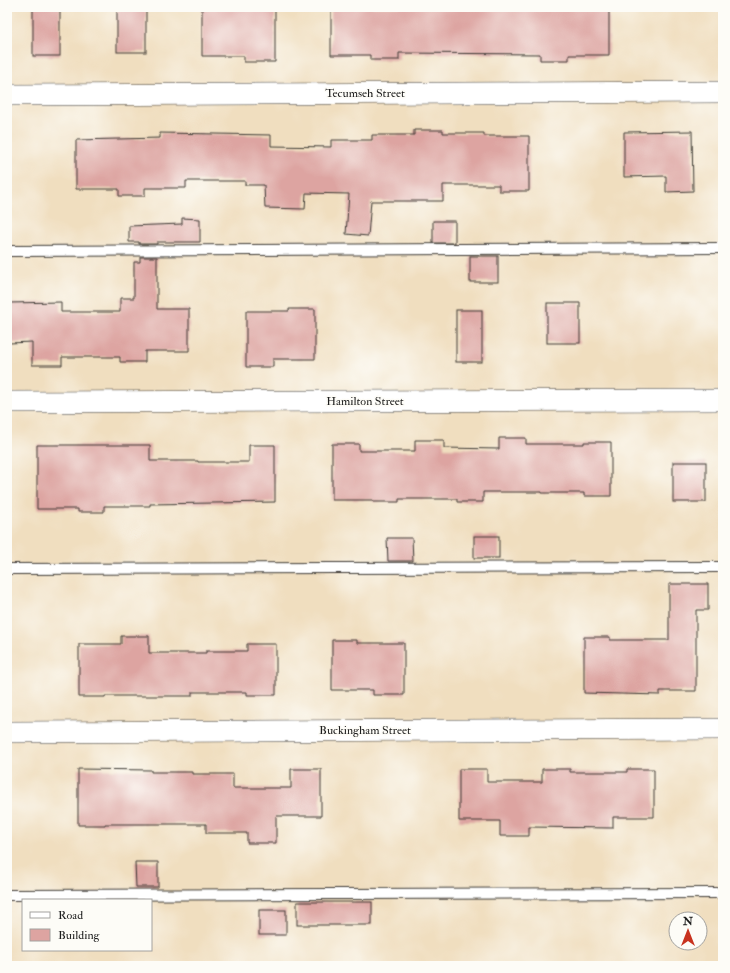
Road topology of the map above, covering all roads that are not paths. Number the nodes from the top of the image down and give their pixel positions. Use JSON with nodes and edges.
{"nodes":[{"id":1,"x":723,"y":92,"type":"edge"},
{"id":2,"x":7,"y":95,"type":"edge"},
{"id":3,"x":723,"y":248,"type":"edge"},
{"id":4,"x":7,"y":251,"type":"edge"},
{"id":5,"x":723,"y":400,"type":"edge"},
{"id":6,"x":7,"y":402,"type":"edge"},
{"id":7,"x":723,"y":567,"type":"edge"},
{"id":8,"x":7,"y":569,"type":"edge"},
{"id":9,"x":723,"y":729,"type":"edge"},
{"id":10,"x":7,"y":732,"type":"edge"},
{"id":11,"x":723,"y":893,"type":"edge"},
{"id":12,"x":7,"y":895,"type":"edge"}],
"edges":[{"from":1,"to":2,"type":"street","name":"Tecumseh Street"},
{"from":3,"to":4,"type":"lane"},
{"from":5,"to":6,"type":"street","name":"Hamilton Street"},
{"from":7,"to":8,"type":"lane"},
{"from":9,"to":10,"type":"street","name":"Buckingham Street"},
{"from":11,"to":12,"type":"lane"}]}
